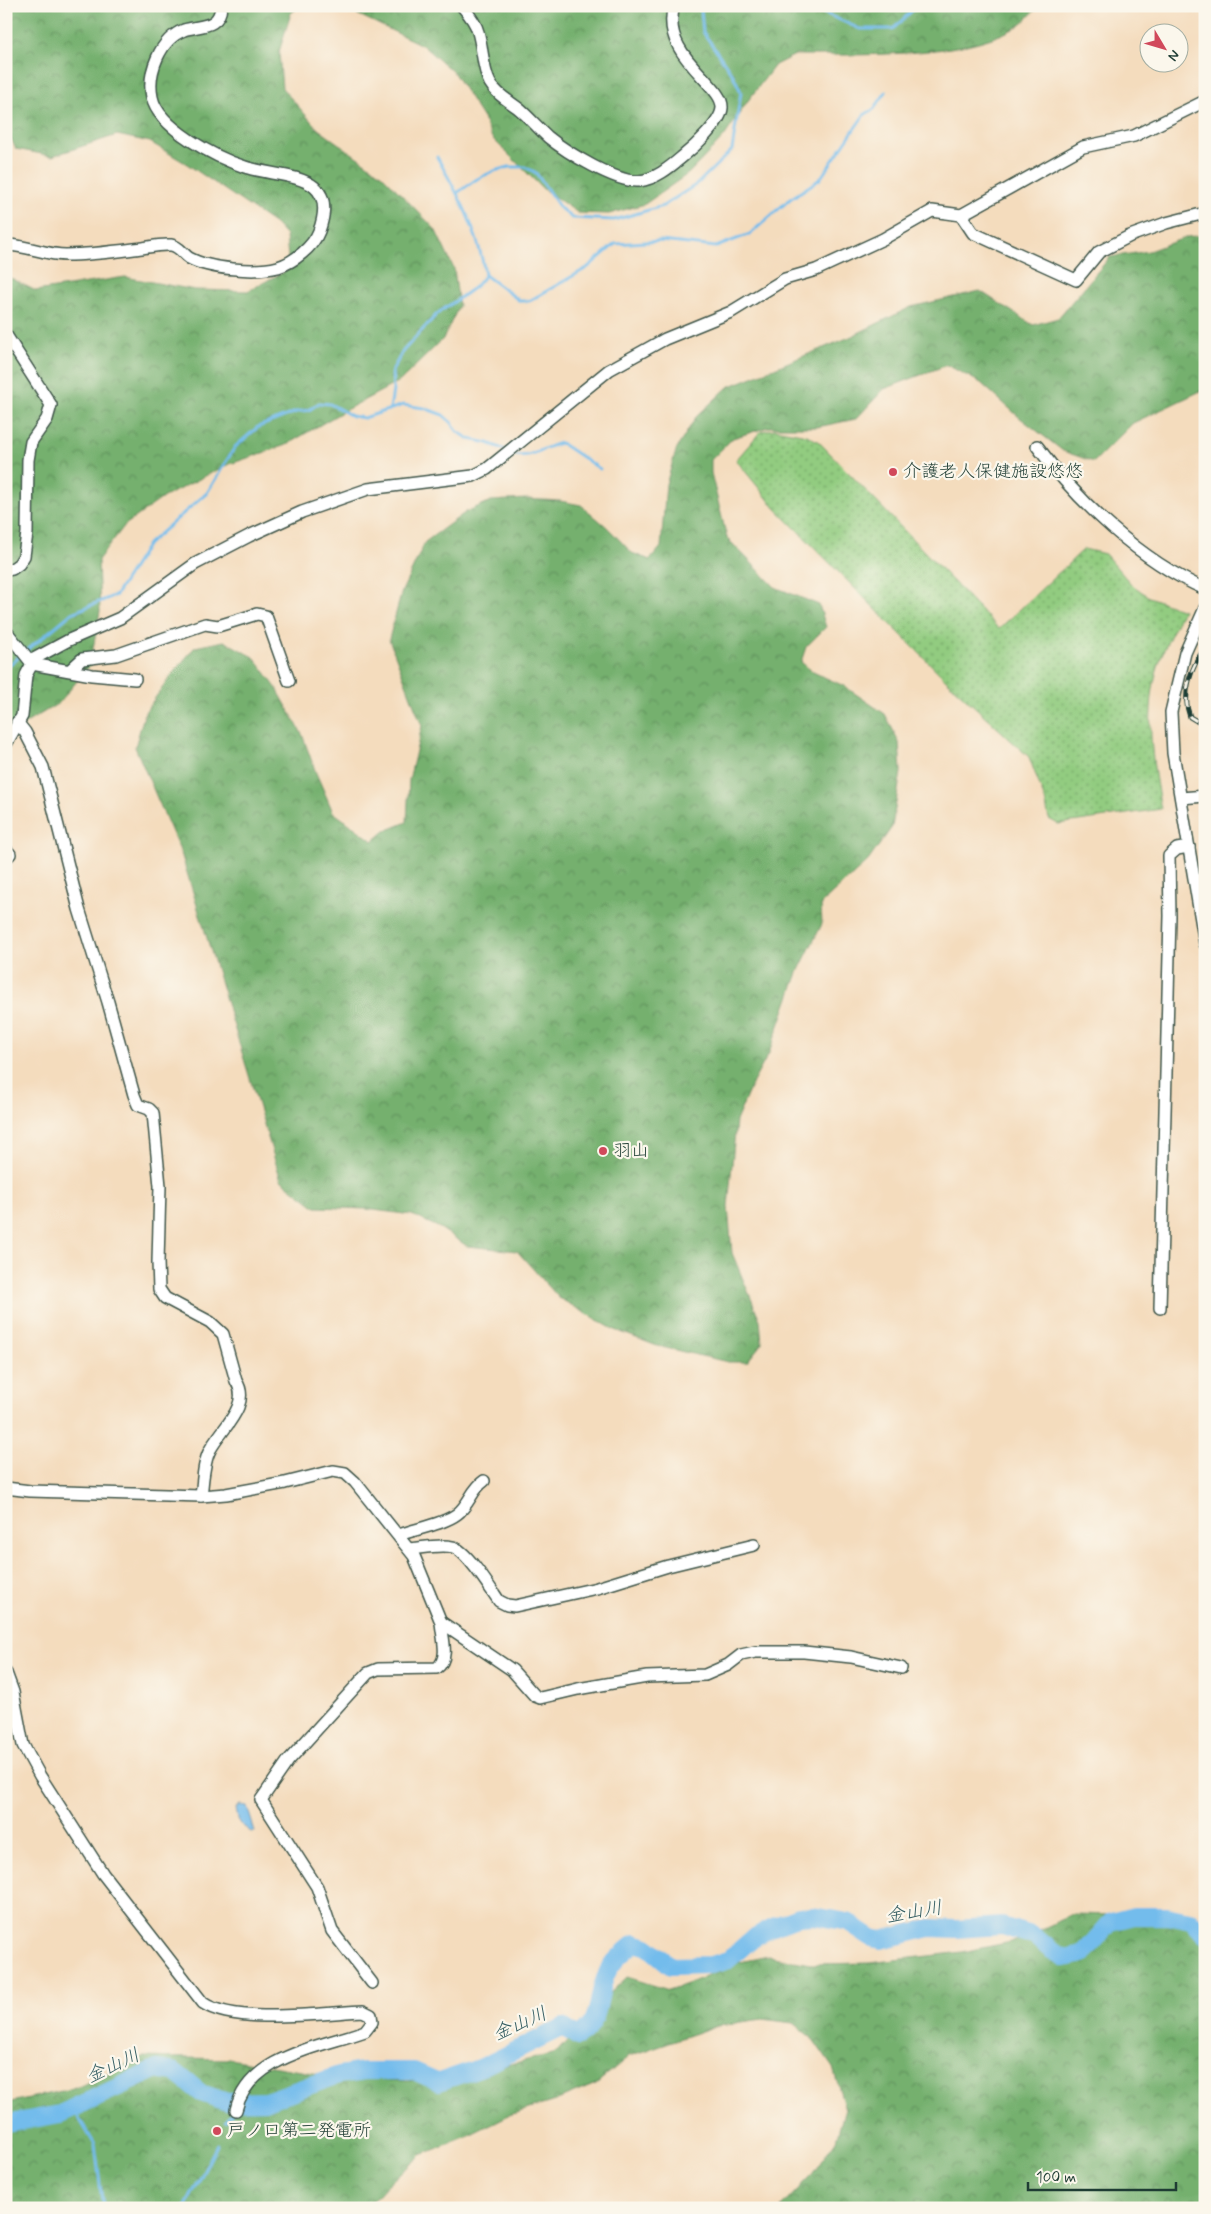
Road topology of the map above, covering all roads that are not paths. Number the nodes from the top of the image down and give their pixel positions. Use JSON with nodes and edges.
{"nodes":[{"id":1,"x":221,"y":6,"type":"edge"},
{"id":2,"x":361,"y":6,"type":"edge"},
{"id":3,"x":378,"y":6,"type":"edge"},
{"id":4,"x":462,"y":6,"type":"edge"},
{"id":5,"x":674,"y":6,"type":"edge"},
{"id":6,"x":1205,"y":101,"type":"edge"},
{"id":7,"x":1205,"y":213,"type":"edge"},
{"id":8,"x":961,"y":215,"type":"junction"},
{"id":9,"x":6,"y":245,"type":"edge"},
{"id":10,"x":6,"y":335,"type":"edge"},
{"id":11,"x":1037,"y":446,"type":"dead end"},
{"id":12,"x":6,"y":570,"type":"edge"},
{"id":13,"x":1205,"y":589,"type":"edge"},
{"id":14,"x":1205,"y":608,"type":"edge"},
{"id":15,"x":6,"y":631,"type":"edge"},
{"id":16,"x":31,"y":662,"type":"junction"},
{"id":17,"x":70,"y":670,"type":"junction"},
{"id":18,"x":135,"y":679,"type":"dead end"},
{"id":19,"x":289,"y":682,"type":"dead end"},
{"id":20,"x":17,"y":722,"type":"junction"},
{"id":21,"x":6,"y":744,"type":"edge"},
{"id":22,"x":1205,"y":796,"type":"edge"},
{"id":23,"x":1181,"y":798,"type":"junction"},
{"id":24,"x":1189,"y":847,"type":"junction"},
{"id":25,"x":6,"y":850,"type":"edge"},
{"id":26,"x":6,"y":858,"type":"edge"},
{"id":27,"x":1205,"y":944,"type":"edge"},
{"id":28,"x":1160,"y":1308,"type":"dead end"},
{"id":29,"x":484,"y":1480,"type":"dead end"},
{"id":30,"x":6,"y":1488,"type":"edge"},
{"id":31,"x":201,"y":1496,"type":"junction"},
{"id":32,"x":399,"y":1535,"type":"junction"},
{"id":33,"x":754,"y":1545,"type":"dead end"},
{"id":34,"x":409,"y":1549,"type":"junction"},
{"id":35,"x":441,"y":1622,"type":"junction"},
{"id":36,"x":901,"y":1668,"type":"dead end"},
{"id":37,"x":6,"y":1673,"type":"edge"},
{"id":38,"x":372,"y":1983,"type":"dead end"},
{"id":39,"x":236,"y":2110,"type":"dead end"}],
"edges":[{"from":1,"to":9,"type":"street"},
{"from":2,"to":3,"type":"street"},
{"from":4,"to":5,"type":"street"},
{"from":6,"to":8,"type":"street"},
{"from":7,"to":8,"type":"street"},
{"from":8,"to":16,"type":"street"},
{"from":10,"to":12,"type":"street"},
{"from":11,"to":13,"type":"street"},
{"from":14,"to":23,"type":"street"},
{"from":15,"to":16,"type":"street"},
{"from":16,"to":17,"type":"street"},
{"from":16,"to":20,"type":"street"},
{"from":17,"to":18,"type":"street"},
{"from":17,"to":19,"type":"street"},
{"from":20,"to":21,"type":"street"},
{"from":20,"to":31,"type":"street"},
{"from":22,"to":23,"type":"street"},
{"from":23,"to":24,"type":"street"},
{"from":24,"to":27,"type":"street"},
{"from":24,"to":28,"type":"street"},
{"from":25,"to":26,"type":"street"},
{"from":29,"to":32,"type":"street"},
{"from":30,"to":31,"type":"street"},
{"from":31,"to":32,"type":"street"},
{"from":32,"to":34,"type":"street"},
{"from":33,"to":34,"type":"street"},
{"from":34,"to":35,"type":"street"},
{"from":35,"to":36,"type":"street"},
{"from":35,"to":38,"type":"street"},
{"from":37,"to":39,"type":"street"}]}
